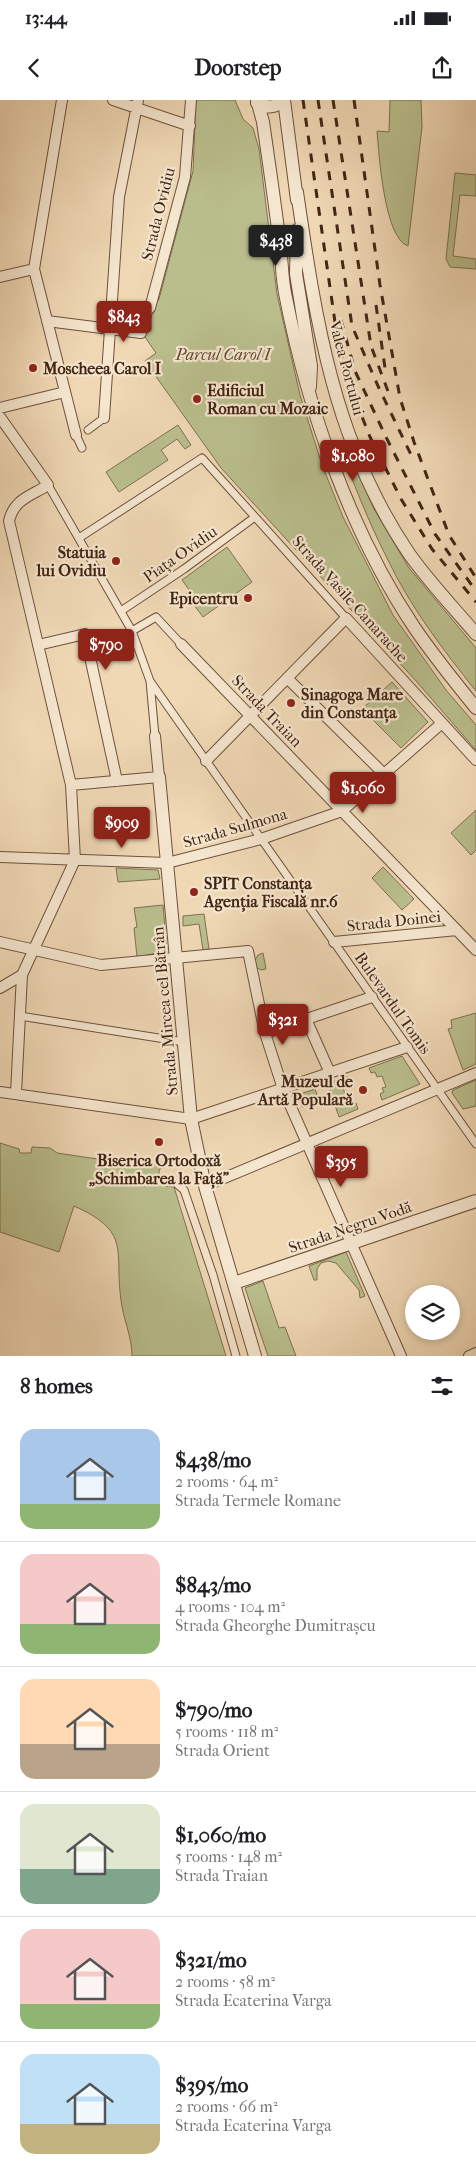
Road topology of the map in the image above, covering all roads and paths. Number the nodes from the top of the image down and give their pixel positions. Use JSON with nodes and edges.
{"nodes":[{"id":1,"x":62,"y":100,"type":"edge"},
{"id":2,"x":113,"y":100,"type":"edge"},
{"id":3,"x":191,"y":100,"type":"edge"},
{"id":4,"x":284,"y":100,"type":"edge"},
{"id":5,"x":257,"y":102,"type":"edge"},
{"id":6,"x":137,"y":104,"type":"edge"},
{"id":7,"x":190,"y":126,"type":"junction"},
{"id":8,"x":297,"y":192,"type":"junction"},
{"id":9,"x":280,"y":247,"type":"junction"},
{"id":10,"x":34,"y":269,"type":"junction"},
{"id":11,"x":296,"y":274,"type":"junction"},
{"id":12,"x":0,"y":277,"type":"edge"},
{"id":13,"x":311,"y":291,"type":"junction"},
{"id":14,"x":150,"y":308,"type":"joint"},
{"id":15,"x":47,"y":322,"type":"junction"},
{"id":16,"x":110,"y":328,"type":"junction"},
{"id":17,"x":141,"y":333,"type":"joint"},
{"id":18,"x":65,"y":392,"type":"junction"},
{"id":19,"x":310,"y":397,"type":"junction"},
{"id":20,"x":0,"y":408,"type":"edge"},
{"id":21,"x":0,"y":417,"type":"edge"},
{"id":22,"x":104,"y":418,"type":"joint"},
{"id":23,"x":88,"y":430,"type":"dead end"},
{"id":24,"x":76,"y":435,"type":"joint"},
{"id":25,"x":82,"y":448,"type":"dead end"},
{"id":26,"x":49,"y":487,"type":"junction"},
{"id":27,"x":255,"y":517,"type":"junction"},
{"id":28,"x":79,"y":538,"type":"junction"},
{"id":29,"x":121,"y":611,"type":"junction"},
{"id":30,"x":346,"y":618,"type":"junction"},
{"id":31,"x":132,"y":631,"type":"junction"},
{"id":32,"x":476,"y":634,"type":"edge"},
{"id":33,"x":177,"y":640,"type":"joint"},
{"id":34,"x":38,"y":645,"type":"junction"},
{"id":35,"x":287,"y":678,"type":"junction"},
{"id":36,"x":150,"y":682,"type":"junction"},
{"id":37,"x":476,"y":708,"type":"edge"},
{"id":38,"x":250,"y":715,"type":"junction"},
{"id":39,"x":442,"y":723,"type":"junction"},
{"id":40,"x":155,"y":736,"type":"joint"},
{"id":41,"x":476,"y":760,"type":"edge"},
{"id":42,"x":206,"y":761,"type":"junction"},
{"id":43,"x":384,"y":774,"type":"junction"},
{"id":44,"x":159,"y":777,"type":"junction"},
{"id":45,"x":117,"y":781,"type":"junction"},
{"id":46,"x":71,"y":785,"type":"junction"},
{"id":47,"x":342,"y":811,"type":"junction"},
{"id":48,"x":261,"y":839,"type":"junction"},
{"id":49,"x":0,"y":857,"type":"edge"},
{"id":50,"x":76,"y":860,"type":"junction"},
{"id":51,"x":167,"y":863,"type":"junction"},
{"id":52,"x":457,"y":930,"type":"junction"},
{"id":53,"x":0,"y":942,"type":"edge"},
{"id":54,"x":334,"y":942,"type":"junction"},
{"id":55,"x":34,"y":950,"type":"junction"},
{"id":56,"x":476,"y":950,"type":"edge"},
{"id":57,"x":176,"y":958,"type":"junction"},
{"id":58,"x":22,"y":975,"type":"junction"},
{"id":59,"x":0,"y":988,"type":"edge"},
{"id":60,"x":372,"y":997,"type":"junction"},
{"id":61,"x":20,"y":1016,"type":"junction"},
{"id":62,"x":306,"y":1019,"type":"junction"},
{"id":63,"x":265,"y":1033,"type":"junction"},
{"id":64,"x":184,"y":1042,"type":"junction"},
{"id":65,"x":407,"y":1047,"type":"junction"},
{"id":66,"x":330,"y":1072,"type":"junction"},
{"id":67,"x":476,"y":1074,"type":"edge"},
{"id":68,"x":284,"y":1089,"type":"junction"},
{"id":69,"x":437,"y":1089,"type":"junction"},
{"id":70,"x":0,"y":1092,"type":"edge"},
{"id":71,"x":16,"y":1093,"type":"junction"},
{"id":72,"x":191,"y":1119,"type":"junction"},
{"id":73,"x":308,"y":1144,"type":"junction"},
{"id":74,"x":476,"y":1144,"type":"edge"},
{"id":75,"x":178,"y":1185,"type":"dead end"},
{"id":76,"x":205,"y":1186,"type":"junction"},
{"id":77,"x":476,"y":1201,"type":"edge"},
{"id":78,"x":352,"y":1243,"type":"junction"},
{"id":79,"x":234,"y":1283,"type":"junction"},
{"id":80,"x":476,"y":1352,"type":"edge"},
{"id":81,"x":236,"y":1356,"type":"edge"},
{"id":82,"x":255,"y":1356,"type":"edge"},
{"id":83,"x":401,"y":1356,"type":"edge"},
{"id":84,"x":469,"y":1356,"type":"edge"}],
"edges":[{"from":1,"to":10,"type":"street"},
{"from":2,"to":6,"type":"street"},
{"from":3,"to":7,"type":"street","name":"Strada Ovidiu"},
{"from":4,"to":5,"type":"street"},
{"from":4,"to":8,"type":"street"},
{"from":5,"to":9,"type":"street"},
{"from":6,"to":7,"type":"street"},
{"from":6,"to":16,"type":"street"},
{"from":7,"to":14,"type":"street","name":"Strada Ovidiu"},
{"from":8,"to":11,"type":"street"},
{"from":8,"to":13,"type":"street","name":"Valea Portului"},
{"from":9,"to":11,"type":"street"},
{"from":9,"to":19,"type":"street"},
{"from":10,"to":12,"type":"street"},
{"from":10,"to":15,"type":"street"},
{"from":11,"to":13,"type":"street"},
{"from":11,"to":19,"type":"street"},
{"from":13,"to":32,"type":"street","name":"Valea Portului"},
{"from":14,"to":17,"type":"street","name":"Strada Ovidiu"},
{"from":15,"to":16,"type":"street"},
{"from":15,"to":18,"type":"street"},
{"from":16,"to":17,"type":"street"},
{"from":16,"to":22,"type":"street"},
{"from":18,"to":20,"type":"street"},
{"from":18,"to":24,"type":"street"},
{"from":19,"to":37,"type":"street"},
{"from":21,"to":26,"type":"street"},
{"from":22,"to":23,"type":"street"},
{"from":24,"to":25,"type":"street"},
{"from":26,"to":28,"type":"street","name":"Strada Mircea cel Bătrân"},
{"from":26,"to":34,"type":"street"},
{"from":27,"to":28,"type":"street","name":"Strada Vasile Canarache"},
{"from":27,"to":29,"type":"street","name":"Piața Ovidiu"},
{"from":27,"to":30,"type":"street","name":"Strada Vasile Canarache"},
{"from":28,"to":29,"type":"street","name":"Strada Mircea cel Bătrân"},
{"from":29,"to":31,"type":"street","name":"Strada Mircea cel Bătrân"},
{"from":30,"to":35,"type":"street"},
{"from":30,"to":39,"type":"street","name":"Strada Vasile Canarache"},
{"from":31,"to":33,"type":"street"},
{"from":31,"to":36,"type":"street","name":"Strada Mircea cel Bătrân"},
{"from":33,"to":38,"type":"street","name":"Strada Traian"},
{"from":34,"to":45,"type":"street"},
{"from":34,"to":46,"type":"street"},
{"from":35,"to":38,"type":"street"},
{"from":35,"to":43,"type":"street"},
{"from":36,"to":40,"type":"street","name":"Strada Mircea cel Bătrân"},
{"from":36,"to":42,"type":"street","name":"Bulevardul Tomis"},
{"from":38,"to":42,"type":"street"},
{"from":38,"to":47,"type":"street","name":"Strada Traian"},
{"from":39,"to":41,"type":"street","name":"Strada Vasile Canarache"},
{"from":39,"to":43,"type":"street","name":"Strada Sulmona"},
{"from":40,"to":44,"type":"street","name":"Strada Mircea cel Bătrân"},
{"from":42,"to":48,"type":"street","name":"Bulevardul Tomis"},
{"from":43,"to":47,"type":"street","name":"Strada Sulmona"},
{"from":44,"to":45,"type":"street"},
{"from":44,"to":51,"type":"street","name":"Strada Mircea cel Bătrân"},
{"from":45,"to":46,"type":"street"},
{"from":46,"to":50,"type":"street"},
{"from":47,"to":48,"type":"street","name":"Strada Sulmona"},
{"from":47,"to":52,"type":"street","name":"Strada Traian"},
{"from":48,"to":51,"type":"street","name":"Strada Sulmona"},
{"from":48,"to":54,"type":"street","name":"Bulevardul Tomis"},
{"from":49,"to":50,"type":"street","name":"Strada Sulmona"},
{"from":50,"to":51,"type":"street","name":"Strada Sulmona"},
{"from":50,"to":55,"type":"street"},
{"from":51,"to":57,"type":"street","name":"Strada Mircea cel Bătrân"},
{"from":52,"to":54,"type":"street","name":"Strada Doinei"},
{"from":52,"to":56,"type":"street","name":"Strada Traian"},
{"from":53,"to":55,"type":"street"},
{"from":54,"to":60,"type":"street","name":"Bulevardul Tomis"},
{"from":55,"to":57,"type":"street"},
{"from":55,"to":58,"type":"street"},
{"from":57,"to":63,"type":"street"},
{"from":57,"to":64,"type":"street","name":"Strada Mircea cel Bătrân"},
{"from":58,"to":59,"type":"street"},
{"from":58,"to":61,"type":"street"},
{"from":60,"to":62,"type":"street"},
{"from":60,"to":65,"type":"street","name":"Bulevardul Tomis"},
{"from":61,"to":64,"type":"street"},
{"from":61,"to":71,"type":"street"},
{"from":62,"to":63,"type":"street"},
{"from":62,"to":66,"type":"street"},
{"from":63,"to":68,"type":"street"},
{"from":64,"to":72,"type":"street","name":"Strada Mircea cel Bătrân"},
{"from":65,"to":66,"type":"street"},
{"from":65,"to":69,"type":"street","name":"Bulevardul Tomis"},
{"from":66,"to":68,"type":"street"},
{"from":67,"to":69,"type":"street"},
{"from":68,"to":72,"type":"street"},
{"from":68,"to":73,"type":"street"},
{"from":69,"to":73,"type":"street"},
{"from":69,"to":74,"type":"street","name":"Bulevardul Tomis"},
{"from":70,"to":71,"type":"street"},
{"from":71,"to":72,"type":"street"},
{"from":72,"to":76,"type":"street","name":"Strada Mircea cel Bătrân"},
{"from":73,"to":76,"type":"street"},
{"from":73,"to":78,"type":"street"},
{"from":75,"to":81,"type":"street"},
{"from":76,"to":79,"type":"street","name":"Strada Mircea cel Bătrân"},
{"from":77,"to":78,"type":"street","name":"Strada Negru Vodă"},
{"from":78,"to":79,"type":"street","name":"Strada Negru Vodă"},
{"from":78,"to":83,"type":"street"},
{"from":79,"to":82,"type":"street","name":"Strada Mircea cel Bătrân"},
{"from":80,"to":84,"type":"street"}]}
